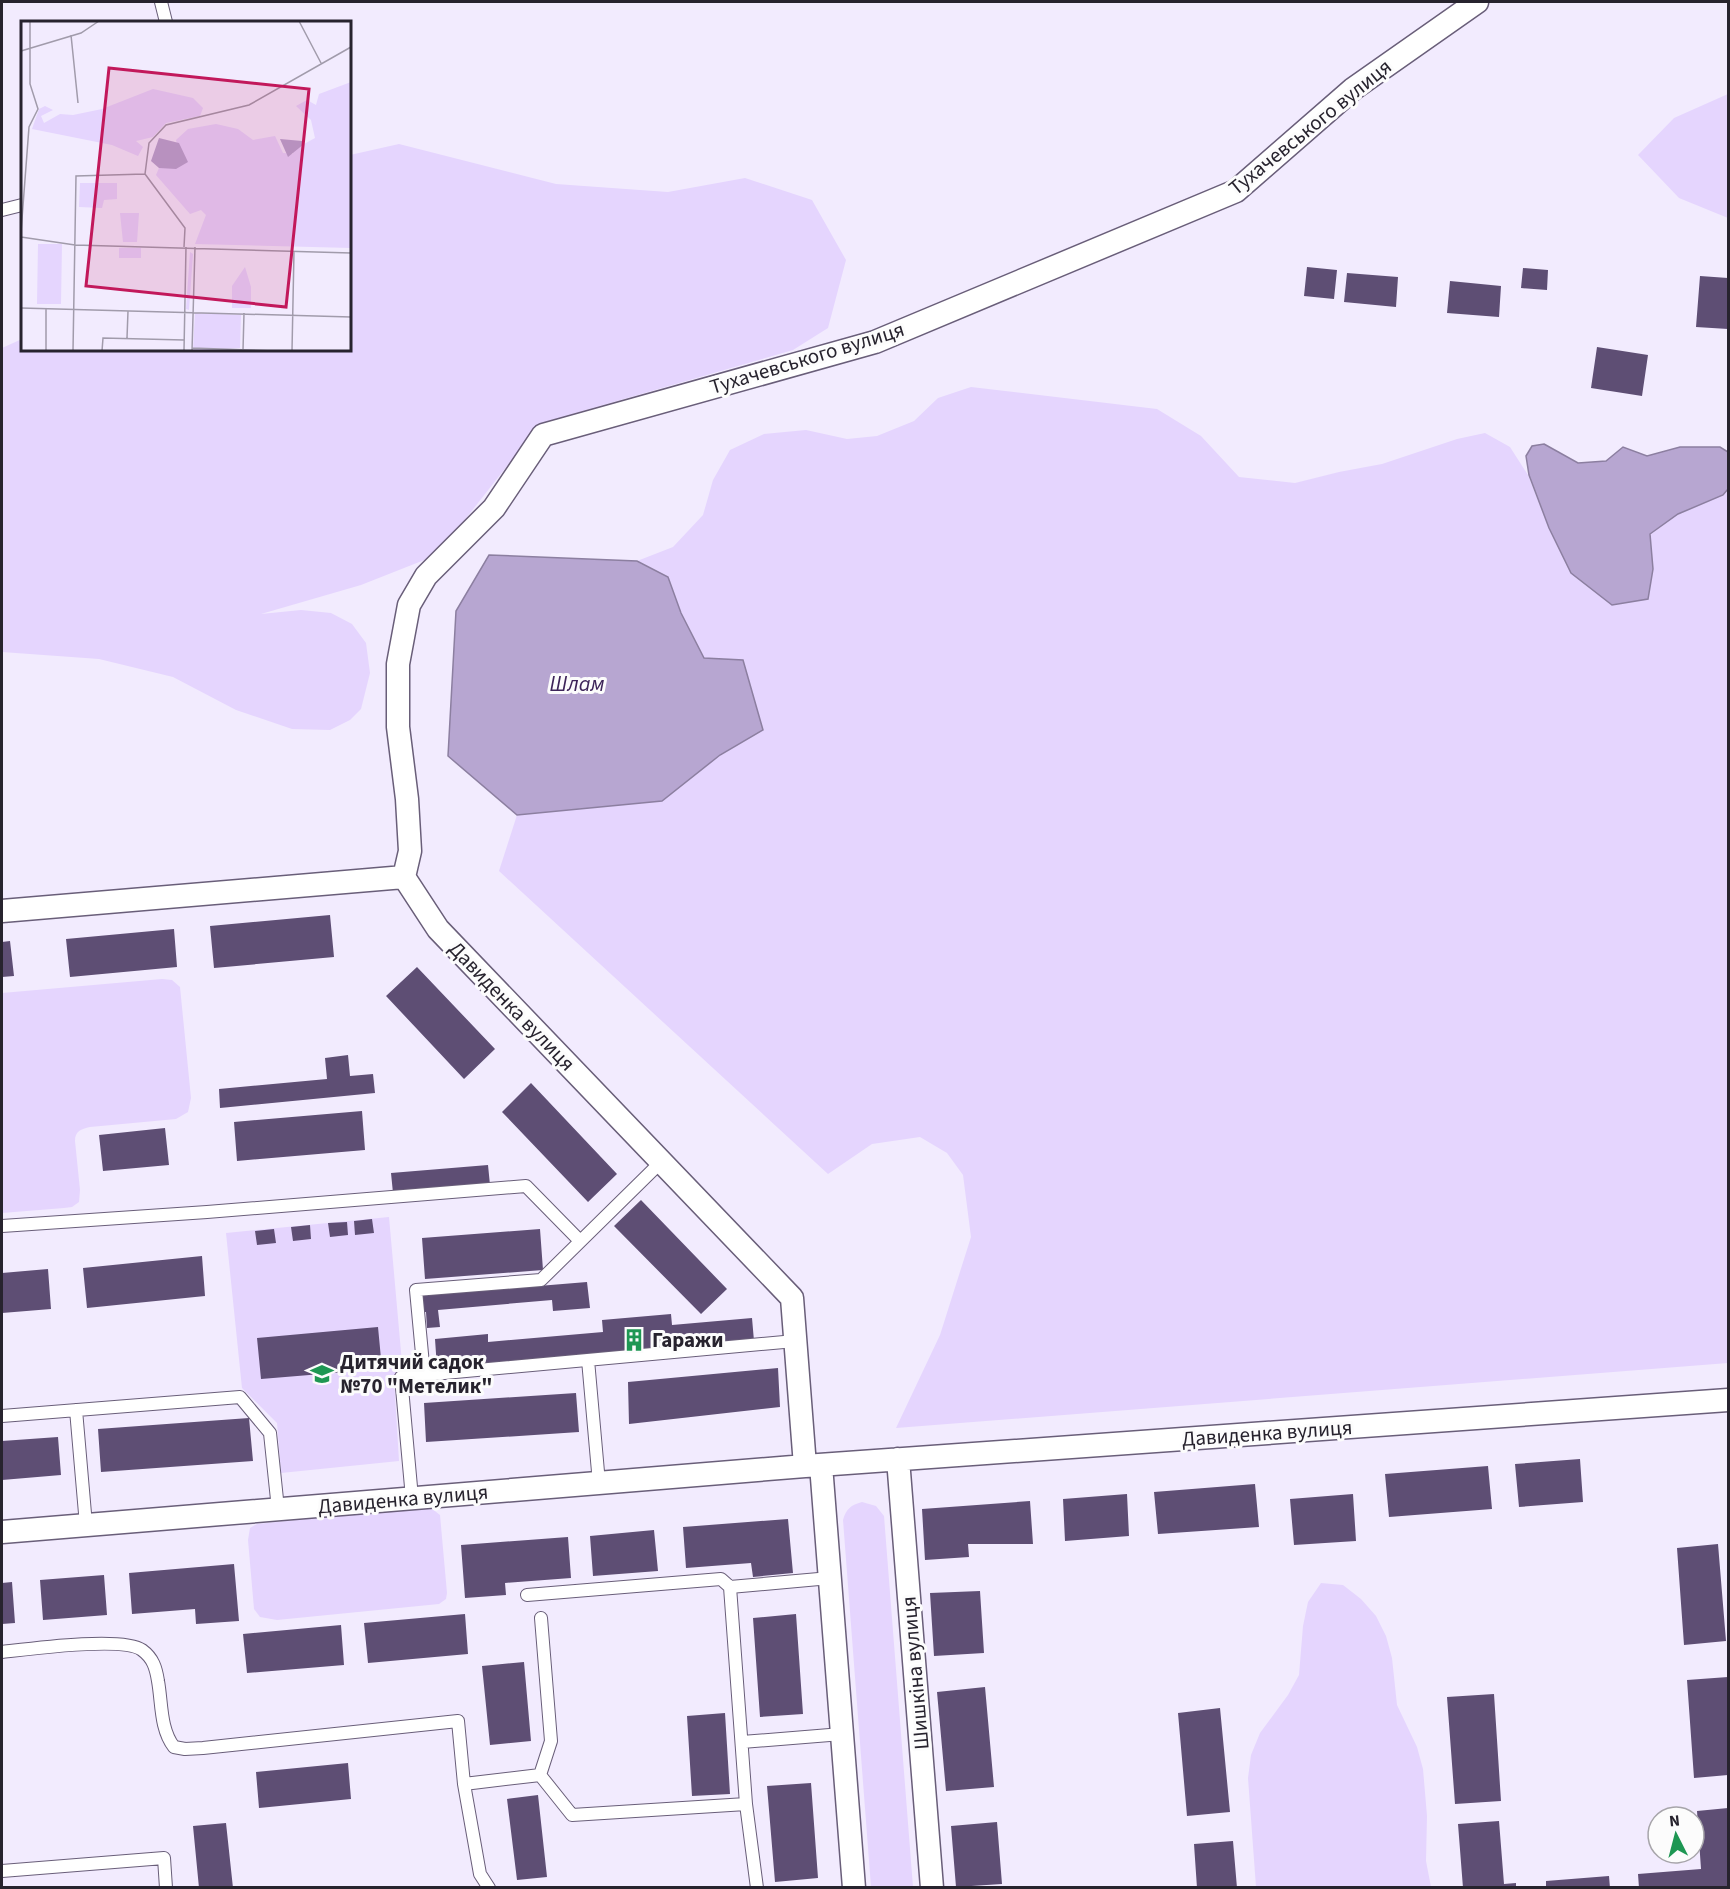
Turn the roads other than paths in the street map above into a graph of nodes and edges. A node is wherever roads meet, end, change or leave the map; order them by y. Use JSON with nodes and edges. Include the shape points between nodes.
{"nodes":[{"id":1,"x":161,"y":2,"type":"edge"},
{"id":2,"x":1477,"y":2,"type":"edge"},
{"id":3,"x":166,"y":21,"type":"edge"},
{"id":4,"x":21,"y":205,"type":"edge"},
{"id":5,"x":2,"y":210,"type":"edge"},
{"id":6,"x":404,"y":876,"type":"junction"},
{"id":7,"x":2,"y":911,"type":"edge"},
{"id":8,"x":661,"y":1161,"type":"junction"},
{"id":9,"x":2,"y":1226,"type":"edge"},
{"id":10,"x":580,"y":1241,"type":"junction"},
{"id":11,"x":795,"y":1341,"type":"junction"},
{"id":12,"x":588,"y":1360,"type":"junction"},
{"id":13,"x":424,"y":1375,"type":"junction"},
{"id":14,"x":1728,"y":1400,"type":"edge"},
{"id":15,"x":76,"y":1410,"type":"junction"},
{"id":16,"x":2,"y":1416,"type":"edge"},
{"id":17,"x":898,"y":1459,"type":"junction"},
{"id":18,"x":813,"y":1466,"type":"junction"},
{"id":19,"x":599,"y":1483,"type":"junction"},
{"id":20,"x":412,"y":1498,"type":"junction"},
{"id":21,"x":278,"y":1509,"type":"junction"},
{"id":22,"x":86,"y":1525,"type":"junction"},
{"id":23,"x":2,"y":1532,"type":"edge"},
{"id":24,"x":830,"y":1578,"type":"junction"},
{"id":25,"x":730,"y":1587,"type":"junction"},
{"id":26,"x":527,"y":1595,"type":"dead end"},
{"id":27,"x":541,"y":1618,"type":"dead end"},
{"id":28,"x":2,"y":1652,"type":"edge"},
{"id":29,"x":842,"y":1734,"type":"junction"},
{"id":30,"x":742,"y":1742,"type":"junction"},
{"id":31,"x":540,"y":1775,"type":"junction"},
{"id":32,"x":464,"y":1784,"type":"junction"},
{"id":33,"x":746,"y":1804,"type":"junction"},
{"id":34,"x":2,"y":1871,"type":"edge"},
{"id":35,"x":166,"y":1887,"type":"edge"},
{"id":36,"x":489,"y":1887,"type":"edge"},
{"id":37,"x":757,"y":1887,"type":"edge"},
{"id":38,"x":854,"y":1887,"type":"edge"},
{"id":39,"x":932,"y":1887,"type":"edge"}],
"edges":[{"from":1,"to":3,"type":"lane"},
{"from":2,"to":6,"type":"street","name":"Тухачевського вулиця","via":[[1353,89],[1236,191],[875,342],[543,435],[494,508],[426,576],[409,605],[398,664],[398,727],[410,851]]},
{"from":4,"to":5,"type":"lane"},
{"from":6,"to":7,"type":"street"},
{"from":6,"to":8,"type":"street","name":"Давиденка вулиця","via":[[438,929]]},
{"from":8,"to":10,"type":"lane"},
{"from":8,"to":11,"type":"street","name":"Давиденка вулиця","via":[[792,1298]]},
{"from":9,"to":10,"type":"lane","via":[[526,1186]]},
{"from":10,"to":13,"type":"lane","via":[[541,1280],[416,1290]]},
{"from":11,"to":12,"type":"lane"},
{"from":11,"to":18,"type":"street","name":"Давиденка вулиця"},
{"from":12,"to":13,"type":"lane"},
{"from":12,"to":19,"type":"lane"},
{"from":13,"to":20,"type":"lane","via":[[401,1377]]},
{"from":14,"to":17,"type":"street","name":"Давиденка вулиця"},
{"from":15,"to":16,"type":"lane"},
{"from":15,"to":21,"type":"lane","via":[[240,1397],[270,1433]]},
{"from":15,"to":22,"type":"lane"},
{"from":17,"to":18,"type":"street","name":"Давиденка вулиця"},
{"from":17,"to":39,"type":"street","name":"Шишкiна вулиця"},
{"from":18,"to":19,"type":"street","name":"Давиденка вулиця"},
{"from":18,"to":24,"type":"street"},
{"from":19,"to":20,"type":"street","name":"Давиденка вулиця"},
{"from":20,"to":21,"type":"street","name":"Давиденка вулиця"},
{"from":21,"to":22,"type":"street","name":"Давиденка вулиця"},
{"from":22,"to":23,"type":"street","name":"Давиденка вулиця"},
{"from":24,"to":25,"type":"lane"},
{"from":24,"to":29,"type":"street"},
{"from":25,"to":26,"type":"lane","via":[[721,1579]]},
{"from":25,"to":30,"type":"lane"},
{"from":27,"to":31,"type":"lane","via":[[551,1741]]},
{"from":28,"to":32,"type":"lane","via":[[94,1644],[140,1648],[152,1659],[158,1678],[168,1739],[174,1747],[185,1749],[458,1721]]},
{"from":29,"to":30,"type":"lane"},
{"from":29,"to":38,"type":"street"},
{"from":30,"to":33,"type":"lane"},
{"from":31,"to":32,"type":"lane"},
{"from":31,"to":33,"type":"lane","via":[[572,1815]]},
{"from":32,"to":36,"type":"lane","via":[[480,1874]]},
{"from":33,"to":37,"type":"lane"},
{"from":34,"to":35,"type":"lane","via":[[164,1858]]}]}
